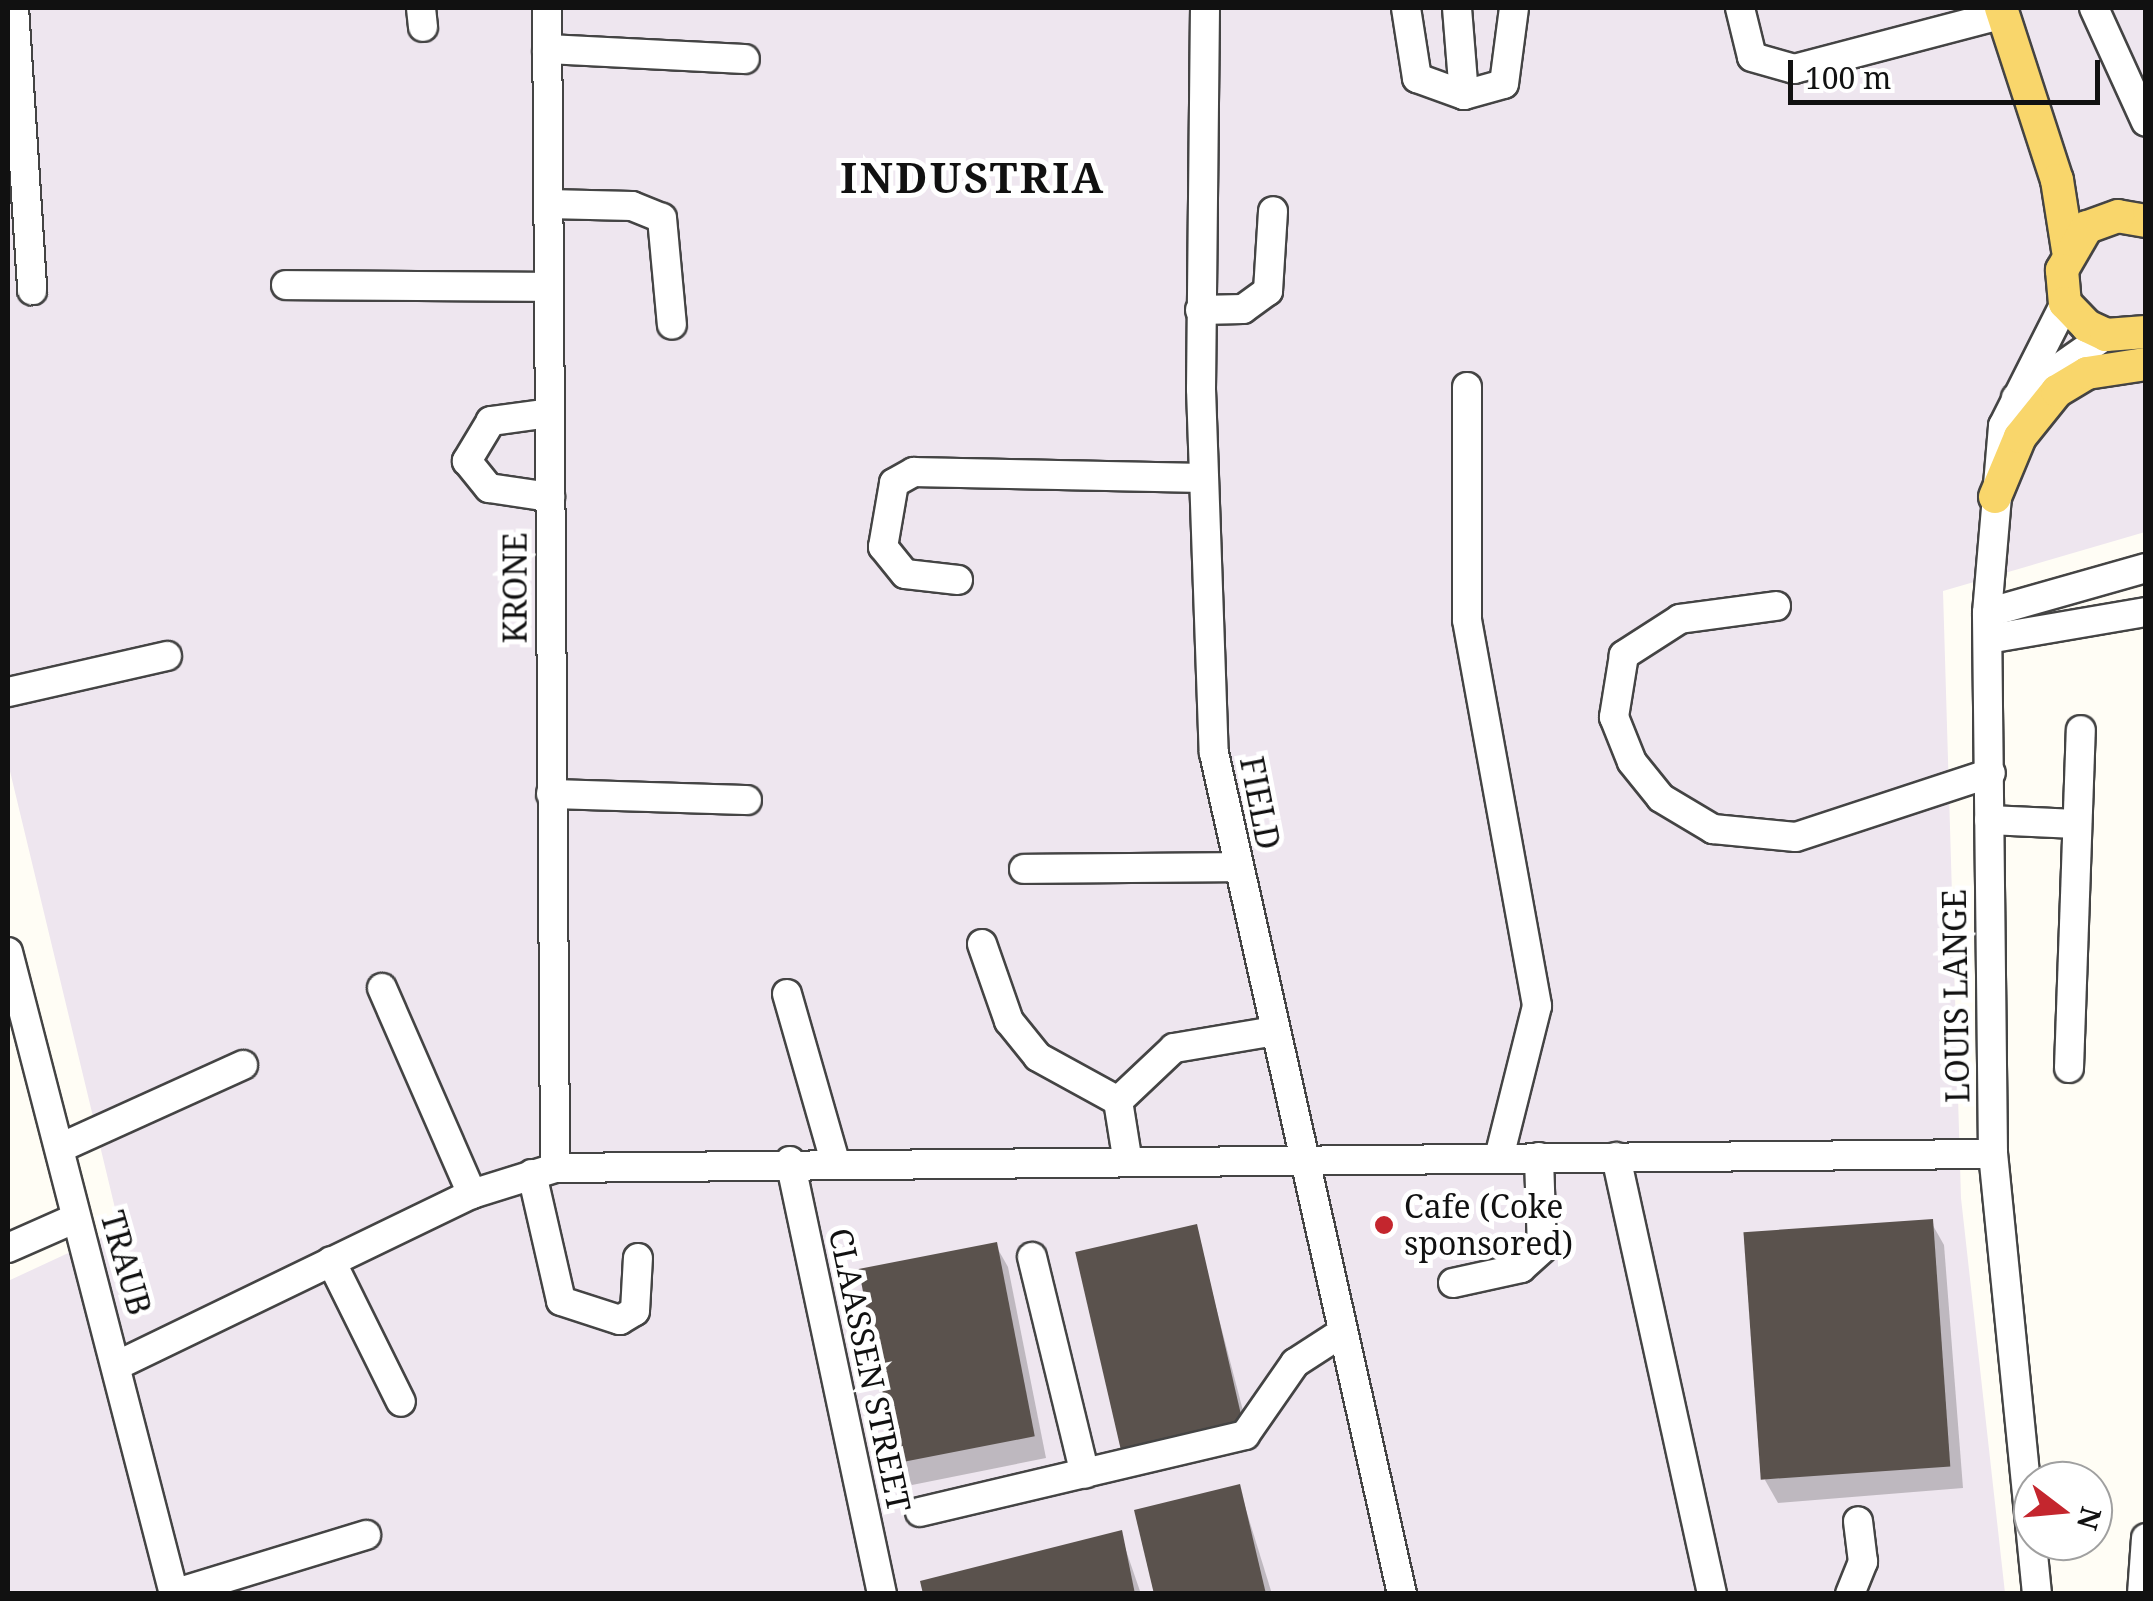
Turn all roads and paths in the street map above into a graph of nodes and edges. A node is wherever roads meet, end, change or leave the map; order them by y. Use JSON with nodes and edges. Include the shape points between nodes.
{"nodes":[{"id":1,"x":14,"y":8,"type":"edge"},
{"id":2,"x":547,"y":8,"type":"edge"},
{"id":3,"x":1205,"y":8,"type":"edge"},
{"id":4,"x":1406,"y":8,"type":"edge"},
{"id":5,"x":1457,"y":8,"type":"edge"},
{"id":6,"x":1514,"y":8,"type":"edge"},
{"id":7,"x":1740,"y":8,"type":"edge"},
{"id":8,"x":2094,"y":8,"type":"edge"},
{"id":9,"x":2002,"y":11,"type":"edge"},
{"id":10,"x":547,"y":49,"type":"junction"},
{"id":11,"x":744,"y":59,"type":"dead end"},
{"id":12,"x":1464,"y":96,"type":"junction"},
{"id":13,"x":2146,"y":122,"type":"edge"},
{"id":14,"x":2056,"y":180,"type":"junction"},
{"id":15,"x":548,"y":204,"type":"junction"},
{"id":16,"x":1273,"y":211,"type":"dead end"},
{"id":17,"x":2108,"y":218,"type":"junction"},
{"id":18,"x":2146,"y":221,"type":"edge"},
{"id":19,"x":2068,"y":250,"type":"junction"},
{"id":20,"x":286,"y":285,"type":"dead end"},
{"id":21,"x":548,"y":287,"type":"junction"},
{"id":22,"x":32,"y":290,"type":"dead end"},
{"id":23,"x":2065,"y":303,"type":"junction"},
{"id":24,"x":1200,"y":310,"type":"junction"},
{"id":25,"x":672,"y":325,"type":"dead end"},
{"id":26,"x":2146,"y":332,"type":"edge"},
{"id":27,"x":2106,"y":335,"type":"junction"},
{"id":28,"x":2146,"y":364,"type":"edge"},
{"id":29,"x":1467,"y":387,"type":"dead end"},
{"id":30,"x":2014,"y":399,"type":"junction"},
{"id":31,"x":550,"y":413,"type":"junction"},
{"id":32,"x":1202,"y":478,"type":"junction"},
{"id":33,"x":550,"y":497,"type":"junction"},
{"id":34,"x":1995,"y":497,"type":"junction"},
{"id":35,"x":2146,"y":568,"type":"edge"},
{"id":36,"x":958,"y":580,"type":"dead end"},
{"id":37,"x":1776,"y":606,"type":"dead end"},
{"id":38,"x":2146,"y":612,"type":"edge"},
{"id":39,"x":1987,"y":626,"type":"junction"},
{"id":40,"x":166,"y":656,"type":"dead end"},
{"id":41,"x":8,"y":692,"type":"edge"},
{"id":42,"x":2081,"y":730,"type":"dead end"},
{"id":43,"x":1991,"y":773,"type":"junction"},
{"id":44,"x":551,"y":794,"type":"junction"},
{"id":45,"x":747,"y":800,"type":"dead end"},
{"id":46,"x":1989,"y":820,"type":"junction"},
{"id":47,"x":2076,"y":824,"type":"junction"},
{"id":48,"x":1236,"y":867,"type":"junction"},
{"id":49,"x":1024,"y":869,"type":"dead end"},
{"id":50,"x":982,"y":944,"type":"dead end"},
{"id":51,"x":8,"y":952,"type":"edge"},
{"id":52,"x":382,"y":988,"type":"dead end"},
{"id":53,"x":787,"y":994,"type":"dead end"},
{"id":54,"x":1274,"y":1031,"type":"junction"},
{"id":55,"x":243,"y":1065,"type":"dead end"},
{"id":56,"x":2070,"y":1068,"type":"dead end"},
{"id":57,"x":1118,"y":1101,"type":"junction"},
{"id":58,"x":60,"y":1148,"type":"junction"},
{"id":59,"x":1993,"y":1154,"type":"junction"},
{"id":60,"x":1127,"y":1157,"type":"junction"},
{"id":61,"x":1616,"y":1157,"type":"junction"},
{"id":62,"x":1304,"y":1158,"type":"junction"},
{"id":63,"x":1498,"y":1158,"type":"junction"},
{"id":64,"x":1539,"y":1158,"type":"junction"},
{"id":65,"x":835,"y":1161,"type":"junction"},
{"id":66,"x":790,"y":1162,"type":"junction"},
{"id":67,"x":543,"y":1171,"type":"junction"},
{"id":68,"x":472,"y":1194,"type":"junction"},
{"id":69,"x":76,"y":1218,"type":"junction"},
{"id":70,"x":8,"y":1248,"type":"edge"},
{"id":71,"x":1032,"y":1257,"type":"dead end"},
{"id":72,"x":638,"y":1258,"type":"dead end"},
{"id":73,"x":332,"y":1261,"type":"junction"},
{"id":74,"x":1453,"y":1283,"type":"dead end"},
{"id":75,"x":1343,"y":1332,"type":"junction"},
{"id":76,"x":118,"y":1365,"type":"junction"},
{"id":77,"x":401,"y":1402,"type":"dead end"},
{"id":78,"x":1085,"y":1474,"type":"junction"},
{"id":79,"x":920,"y":1512,"type":"dead end"},
{"id":80,"x":1858,"y":1521,"type":"dead end"},
{"id":81,"x":366,"y":1535,"type":"dead end"},
{"id":82,"x":2146,"y":1538,"type":"edge"},
{"id":83,"x":174,"y":1593,"type":"edge"},
{"id":84,"x":882,"y":1594,"type":"edge"},
{"id":85,"x":1402,"y":1594,"type":"edge"},
{"id":86,"x":1712,"y":1594,"type":"edge"},
{"id":87,"x":1850,"y":1594,"type":"edge"},
{"id":88,"x":2038,"y":1594,"type":"edge"},
{"id":89,"x":2142,"y":1594,"type":"edge"}],
"edges":[{"from":1,"to":22,"type":"street"},
{"from":2,"to":10,"type":"street","name":"KRONE"},
{"from":3,"to":24,"type":"street","name":"FIELD"},
{"from":4,"to":12,"type":"street","via":[[1416,78]]},
{"from":5,"to":12,"type":"street"},
{"from":6,"to":12,"type":"street","via":[[1504,84]]},
{"from":7,"to":9,"type":"street","via":[[1752,57],[1794,69]]},
{"from":8,"to":13,"type":"street"},
{"from":9,"to":14,"type":"main road"},
{"from":10,"to":11,"type":"street"},
{"from":10,"to":15,"type":"street","name":"KRONE"},
{"from":14,"to":17,"type":"main road"},
{"from":14,"to":19,"type":"main road"},
{"from":15,"to":21,"type":"street","name":"KRONE"},
{"from":15,"to":25,"type":"street","via":[[632,206],[662,218]]},
{"from":16,"to":24,"type":"street","via":[[1268,291],[1243,310]]},
{"from":17,"to":18,"type":"main road"},
{"from":17,"to":19,"type":"main road"},
{"from":19,"to":23,"type":"main road"},
{"from":20,"to":21,"type":"street"},
{"from":21,"to":31,"type":"street","name":"KRONE"},
{"from":23,"to":27,"type":"main road"},
{"from":23,"to":30,"type":"street","name":"LOUIS LANGE"},
{"from":24,"to":32,"type":"street","name":"FIELD"},
{"from":26,"to":27,"type":"main road"},
{"from":27,"to":30,"type":"street"},
{"from":28,"to":34,"type":"main road","via":[[2087,374],[2057,390],[2020,437]]},
{"from":29,"to":63,"type":"street","via":[[1467,620],[1537,1006]]},
{"from":30,"to":34,"type":"street","name":"LOUIS LANGE"},
{"from":31,"to":33,"type":"street","name":"KRONE"},
{"from":31,"to":33,"type":"street","via":[[491,421],[467,461],[489,488]]},
{"from":32,"to":36,"type":"street","via":[[914,472],[894,483],[883,546],[905,574]]},
{"from":32,"to":48,"type":"street","name":"FIELD","via":[[1214,753]]},
{"from":33,"to":44,"type":"street","name":"KRONE"},
{"from":34,"to":39,"type":"street","name":"LOUIS LANGE"},
{"from":35,"to":39,"type":"street"},
{"from":37,"to":43,"type":"street","via":[[1680,619],[1624,656],[1614,717],[1632,762],[1662,798],[1713,829],[1796,837]]},
{"from":38,"to":39,"type":"street"},
{"from":39,"to":43,"type":"street","name":"LOUIS LANGE"},
{"from":40,"to":41,"type":"street"},
{"from":42,"to":47,"type":"street"},
{"from":43,"to":46,"type":"street","name":"LOUIS LANGE"},
{"from":44,"to":45,"type":"street"},
{"from":44,"to":67,"type":"street","name":"KRONE"},
{"from":46,"to":47,"type":"street"},
{"from":46,"to":59,"type":"street","name":"LOUIS LANGE"},
{"from":47,"to":56,"type":"street"},
{"from":48,"to":49,"type":"street"},
{"from":48,"to":54,"type":"street","name":"FIELD"},
{"from":50,"to":57,"type":"street","via":[[1009,1021],[1038,1057]]},
{"from":51,"to":58,"type":"street","name":"TRAUB"},
{"from":52,"to":68,"type":"street"},
{"from":53,"to":65,"type":"street"},
{"from":54,"to":57,"type":"street","via":[[1174,1048]]},
{"from":54,"to":62,"type":"street","name":"FIELD"},
{"from":55,"to":58,"type":"street"},
{"from":57,"to":60,"type":"street"},
{"from":58,"to":69,"type":"street","name":"TRAUB"},
{"from":59,"to":61,"type":"street"},
{"from":59,"to":88,"type":"street","name":"LOUIS LANGE"},
{"from":60,"to":62,"type":"street"},
{"from":60,"to":65,"type":"street"},
{"from":61,"to":64,"type":"street"},
{"from":61,"to":86,"type":"street"},
{"from":62,"to":63,"type":"street"},
{"from":62,"to":75,"type":"street","name":"FIELD"},
{"from":63,"to":64,"type":"street"},
{"from":64,"to":74,"type":"street","via":[[1542,1249],[1521,1268]]},
{"from":65,"to":66,"type":"street"},
{"from":66,"to":67,"type":"street"},
{"from":66,"to":84,"type":"street","name":"CLAASSEN STREET"},
{"from":67,"to":68,"type":"street"},
{"from":67,"to":72,"type":"street","name":"KRONE","via":[[561,1301],[620,1320],[635,1311]]},
{"from":68,"to":73,"type":"street"},
{"from":69,"to":70,"type":"street"},
{"from":69,"to":76,"type":"street","name":"TRAUB"},
{"from":71,"to":78,"type":"street"},
{"from":73,"to":76,"type":"street"},
{"from":73,"to":77,"type":"street"},
{"from":75,"to":78,"type":"street","via":[[1295,1363],[1246,1435]]},
{"from":75,"to":85,"type":"street","name":"FIELD"},
{"from":76,"to":83,"type":"street","name":"TRAUB"},
{"from":78,"to":79,"type":"street"},
{"from":80,"to":87,"type":"street","via":[[1863,1562]]},
{"from":81,"to":83,"type":"street"},
{"from":82,"to":89,"type":"street"}]}
